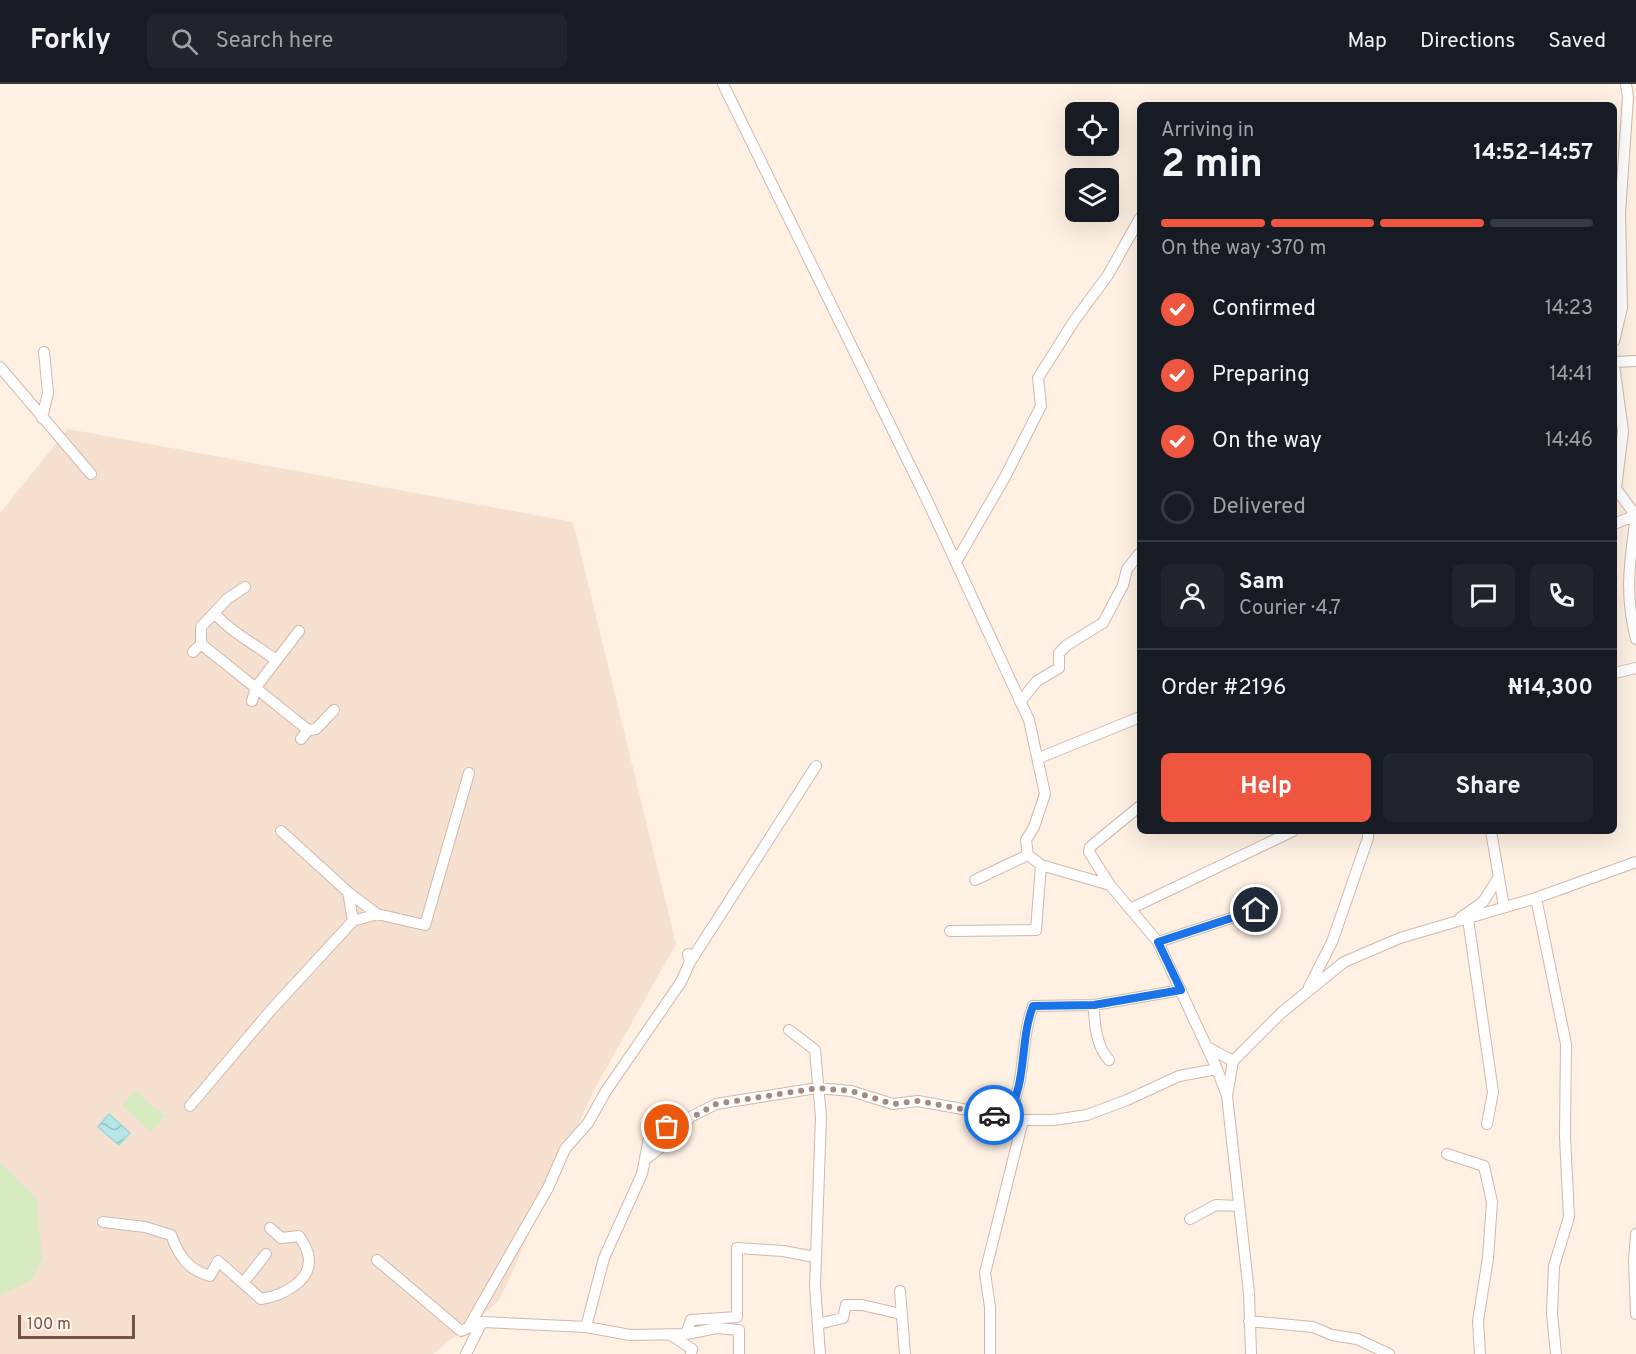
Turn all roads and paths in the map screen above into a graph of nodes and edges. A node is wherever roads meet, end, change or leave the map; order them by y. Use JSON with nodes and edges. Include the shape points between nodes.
{"nodes":[{"id":1,"x":723,"y":84,"type":"edge"},
{"id":2,"x":1626,"y":84,"type":"edge"},
{"id":3,"x":1137,"y":223,"type":"edge"},
{"id":4,"x":1617,"y":328,"type":"edge"},
{"id":5,"x":44,"y":352,"type":"dead end"},
{"id":6,"x":1636,"y":361,"type":"edge"},
{"id":7,"x":1617,"y":363,"type":"edge"},
{"id":8,"x":0,"y":367,"type":"edge"},
{"id":9,"x":1617,"y":386,"type":"edge"},
{"id":10,"x":42,"y":418,"type":"junction"},
{"id":11,"x":1617,"y":473,"type":"edge"},
{"id":12,"x":91,"y":474,"type":"dead end"},
{"id":13,"x":1617,"y":490,"type":"edge"},
{"id":14,"x":1636,"y":515,"type":"edge"},
{"id":15,"x":1617,"y":523,"type":"edge"},
{"id":16,"x":1137,"y":557,"type":"edge"},
{"id":17,"x":956,"y":562,"type":"junction"},
{"id":18,"x":245,"y":587,"type":"dead end"},
{"id":19,"x":214,"y":613,"type":"junction"},
{"id":20,"x":299,"y":631,"type":"dead end"},
{"id":21,"x":1636,"y":639,"type":"edge"},
{"id":22,"x":276,"y":660,"type":"junction"},
{"id":23,"x":1636,"y":668,"type":"edge"},
{"id":24,"x":1617,"y":672,"type":"edge"},
{"id":25,"x":256,"y":687,"type":"junction"},
{"id":26,"x":252,"y":701,"type":"dead end"},
{"id":27,"x":1020,"y":702,"type":"junction"},
{"id":28,"x":334,"y":710,"type":"dead end"},
{"id":29,"x":1137,"y":718,"type":"edge"},
{"id":30,"x":308,"y":730,"type":"junction"},
{"id":31,"x":301,"y":739,"type":"dead end"},
{"id":32,"x":1039,"y":758,"type":"junction"},
{"id":33,"x":816,"y":766,"type":"dead end"},
{"id":34,"x":468,"y":773,"type":"dead end"},
{"id":35,"x":1137,"y":808,"type":"edge"},
{"id":36,"x":281,"y":831,"type":"dead end"},
{"id":37,"x":1287,"y":834,"type":"edge"},
{"id":38,"x":1368,"y":834,"type":"edge"},
{"id":39,"x":1492,"y":834,"type":"edge"},
{"id":40,"x":1028,"y":855,"type":"junction"},
{"id":41,"x":1636,"y":862,"type":"edge"},
{"id":42,"x":1041,"y":865,"type":"junction"},
{"id":43,"x":1499,"y":877,"type":"junction"},
{"id":44,"x":975,"y":880,"type":"dead end"},
{"id":45,"x":1110,"y":885,"type":"junction"},
{"id":46,"x":348,"y":892,"type":"junction"},
{"id":47,"x":1536,"y":898,"type":"junction"},
{"id":48,"x":1504,"y":907,"type":"junction"},
{"id":49,"x":1130,"y":909,"type":"junction"},
{"id":50,"x":1256,"y":910,"type":"dead end"},
{"id":51,"x":377,"y":914,"type":"junction"},
{"id":52,"x":1468,"y":919,"type":"junction"},
{"id":53,"x":352,"y":921,"type":"junction"},
{"id":54,"x":1452,"y":923,"type":"junction"},
{"id":55,"x":950,"y":931,"type":"dead end"},
{"id":56,"x":1158,"y":942,"type":"junction"},
{"id":57,"x":1181,"y":990,"type":"junction"},
{"id":58,"x":1308,"y":990,"type":"junction"},
{"id":59,"x":1094,"y":1005,"type":"junction"},
{"id":60,"x":789,"y":1030,"type":"dead end"},
{"id":61,"x":1207,"y":1047,"type":"junction"},
{"id":62,"x":1109,"y":1060,"type":"dead end"},
{"id":63,"x":1233,"y":1061,"type":"junction"},
{"id":64,"x":1217,"y":1069,"type":"junction"},
{"id":65,"x":818,"y":1088,"type":"junction"},
{"id":66,"x":1227,"y":1096,"type":"junction"},
{"id":67,"x":190,"y":1106,"type":"dead end"},
{"id":68,"x":1006,"y":1117,"type":"junction"},
{"id":69,"x":1023,"y":1120,"type":"junction"},
{"id":70,"x":1487,"y":1124,"type":"dead end"},
{"id":71,"x":1447,"y":1154,"type":"dead end"},
{"id":72,"x":1239,"y":1206,"type":"junction"},
{"id":73,"x":1190,"y":1219,"type":"dead end"},
{"id":74,"x":103,"y":1222,"type":"dead end"},
{"id":75,"x":270,"y":1228,"type":"dead end"},
{"id":76,"x":1636,"y":1234,"type":"edge"},
{"id":77,"x":266,"y":1254,"type":"dead end"},
{"id":78,"x":815,"y":1257,"type":"junction"},
{"id":79,"x":377,"y":1260,"type":"dead end"},
{"id":80,"x":243,"y":1283,"type":"junction"},
{"id":81,"x":900,"y":1291,"type":"dead end"},
{"id":82,"x":902,"y":1314,"type":"junction"},
{"id":83,"x":1636,"y":1314,"type":"edge"},
{"id":84,"x":1249,"y":1322,"type":"junction"},
{"id":85,"x":818,"y":1324,"type":"junction"},
{"id":86,"x":586,"y":1327,"type":"junction"},
{"id":87,"x":686,"y":1334,"type":"junction"},
{"id":88,"x":671,"y":1335,"type":"junction"},
{"id":89,"x":466,"y":1354,"type":"edge"},
{"id":90,"x":692,"y":1354,"type":"edge"},
{"id":91,"x":739,"y":1354,"type":"edge"},
{"id":92,"x":820,"y":1354,"type":"edge"},
{"id":93,"x":905,"y":1354,"type":"edge"},
{"id":94,"x":990,"y":1354,"type":"edge"},
{"id":95,"x":1251,"y":1354,"type":"edge"},
{"id":96,"x":1389,"y":1354,"type":"edge"},
{"id":97,"x":1480,"y":1354,"type":"edge"},
{"id":98,"x":1556,"y":1354,"type":"edge"}],
"edges":[{"from":1,"to":17,"type":"street"},
{"from":2,"to":4,"type":"street","via":[[1620,213],[1622,308]]},
{"from":3,"to":17,"type":"street","via":[[1108,275],[1038,378],[1041,406]]},
{"from":5,"to":10,"type":"street","via":[[48,393]]},
{"from":6,"to":7,"type":"street"},
{"from":8,"to":10,"type":"street"},
{"from":9,"to":11,"type":"street","via":[[1623,431]]},
{"from":10,"to":12,"type":"street"},
{"from":13,"to":14,"type":"street"},
{"from":14,"to":15,"type":"street"},
{"from":14,"to":21,"type":"street","via":[[1628,607]]},
{"from":16,"to":27,"type":"street","via":[[1127,569],[1103,623],[1067,645],[1059,653],[1059,668],[1038,681]]},
{"from":17,"to":27,"type":"street"},
{"from":18,"to":19,"type":"street"},
{"from":19,"to":22,"type":"street","via":[[228,629]]},
{"from":19,"to":25,"type":"street","via":[[201,627],[197,648]]},
{"from":20,"to":22,"type":"street"},
{"from":22,"to":25,"type":"street"},
{"from":23,"to":24,"type":"street"},
{"from":25,"to":26,"type":"street"},
{"from":25,"to":30,"type":"street"},
{"from":27,"to":32,"type":"street"},
{"from":28,"to":30,"type":"street","via":[[316,729]]},
{"from":29,"to":32,"type":"street"},
{"from":30,"to":31,"type":"street"},
{"from":32,"to":40,"type":"street","via":[[1045,794],[1026,840]]},
{"from":33,"to":79,"type":"street","via":[[689,958],[681,982],[588,1123],[565,1149],[548,1188],[468,1328],[461,1331]]},
{"from":34,"to":51,"type":"street","via":[[424,925]]},
{"from":35,"to":45,"type":"street","via":[[1090,847],[1089,852]]},
{"from":36,"to":46,"type":"street"},
{"from":37,"to":49,"type":"street"},
{"from":38,"to":58,"type":"street","via":[[1332,942]]},
{"from":39,"to":43,"type":"street"},
{"from":40,"to":42,"type":"street"},
{"from":40,"to":44,"type":"street"},
{"from":41,"to":47,"type":"street"},
{"from":42,"to":45,"type":"street"},
{"from":42,"to":55,"type":"street","via":[[1036,930]]},
{"from":43,"to":48,"type":"street"},
{"from":43,"to":54,"type":"street","via":[[1483,902]]},
{"from":45,"to":49,"type":"street"},
{"from":46,"to":51,"type":"street"},
{"from":46,"to":53,"type":"street"},
{"from":47,"to":48,"type":"street"},
{"from":47,"to":98,"type":"street","via":[[1566,1044],[1569,1217],[1554,1266],[1552,1313]]},
{"from":48,"to":52,"type":"street"},
{"from":49,"to":56,"type":"street"},
{"from":50,"to":56,"type":"street"},
{"from":51,"to":53,"type":"street"},
{"from":52,"to":54,"type":"street"},
{"from":52,"to":70,"type":"street","via":[[1493,1092]]},
{"from":53,"to":67,"type":"street"},
{"from":54,"to":58,"type":"street","via":[[1400,938],[1344,962]]},
{"from":56,"to":57,"type":"street"},
{"from":57,"to":59,"type":"street"},
{"from":57,"to":61,"type":"street"},
{"from":58,"to":63,"type":"street"},
{"from":59,"to":62,"type":"street","via":[[1094,1024],[1103,1054]]},
{"from":59,"to":68,"type":"street","via":[[1033,1006],[1025,1026],[1021,1079],[1014,1105]]},
{"from":60,"to":65,"type":"street","via":[[816,1050]]},
{"from":61,"to":63,"type":"street"},
{"from":61,"to":64,"type":"street"},
{"from":63,"to":66,"type":"street"},
{"from":64,"to":66,"type":"street"},
{"from":64,"to":69,"type":"street","via":[[1179,1076],[1087,1115]]},
{"from":65,"to":68,"type":"street","via":[[851,1091],[893,1104],[918,1101]]},
{"from":65,"to":78,"type":"street"},
{"from":65,"to":86,"type":"street","via":[[716,1104],[649,1138],[642,1174],[604,1258]]},
{"from":66,"to":72,"type":"street"},
{"from":68,"to":69,"type":"street"},
{"from":69,"to":94,"type":"street","via":[[985,1273]]},
{"from":71,"to":97,"type":"street","via":[[1484,1166],[1491,1202],[1488,1258],[1478,1321]]},
{"from":72,"to":73,"type":"street","via":[[1216,1205]]},
{"from":72,"to":84,"type":"street"},
{"from":74,"to":80,"type":"street","via":[[145,1227],[171,1236],[178,1253],[194,1271],[210,1276],[218,1262]]},
{"from":75,"to":80,"type":"street","via":[[281,1238],[300,1236],[309,1255],[304,1273],[285,1292],[261,1299]]},
{"from":76,"to":83,"type":"street"},
{"from":77,"to":80,"type":"street"},
{"from":78,"to":85,"type":"street"},
{"from":78,"to":87,"type":"street","via":[[737,1248],[737,1317],[691,1320]]},
{"from":81,"to":82,"type":"street"},
{"from":82,"to":85,"type":"street","via":[[846,1305],[843,1318]]},
{"from":82,"to":93,"type":"street"},
{"from":84,"to":95,"type":"street"},
{"from":84,"to":96,"type":"street","via":[[1313,1327],[1358,1339]]},
{"from":85,"to":92,"type":"street"},
{"from":86,"to":88,"type":"street","via":[[630,1335]]},
{"from":86,"to":89,"type":"street","via":[[482,1322]]},
{"from":87,"to":88,"type":"street"},
{"from":87,"to":91,"type":"street","via":[[717,1328],[739,1330]]},
{"from":88,"to":90,"type":"street","via":[[692,1349]]}]}
